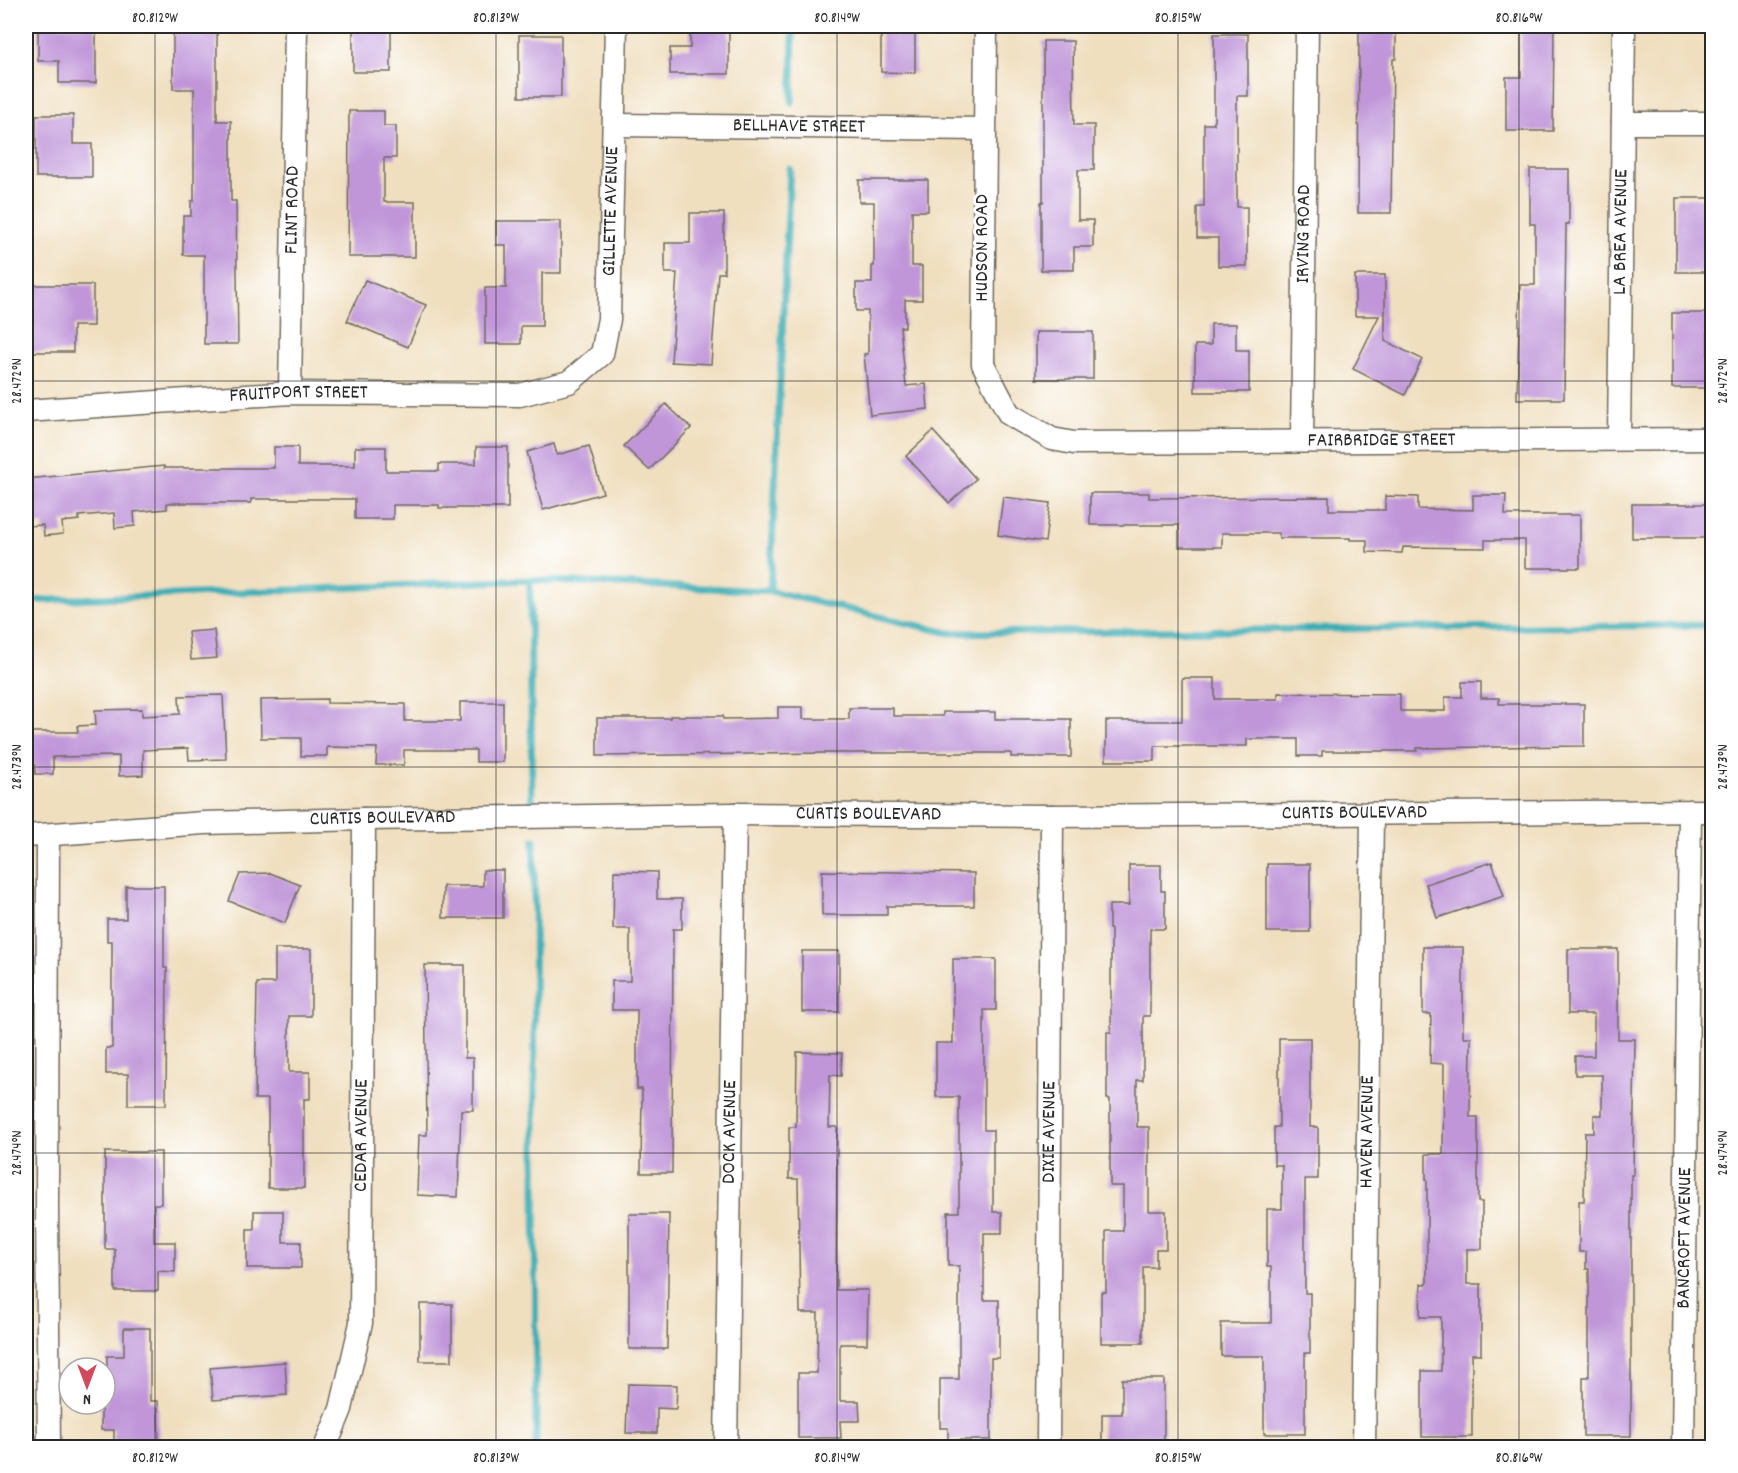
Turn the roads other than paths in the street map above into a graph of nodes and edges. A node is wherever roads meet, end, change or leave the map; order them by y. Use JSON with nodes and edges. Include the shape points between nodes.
{"nodes":[{"id":1,"x":296,"y":26,"type":"edge"},
{"id":2,"x":616,"y":26,"type":"edge"},
{"id":3,"x":986,"y":26,"type":"edge"},
{"id":4,"x":1306,"y":26,"type":"edge"},
{"id":5,"x":1624,"y":26,"type":"edge"},
{"id":6,"x":1623,"y":123,"type":"junction"},
{"id":7,"x":1713,"y":123,"type":"edge"},
{"id":8,"x":615,"y":125,"type":"junction"},
{"id":9,"x":983,"y":129,"type":"junction"},
{"id":10,"x":569,"y":382,"type":"joint"},
{"id":11,"x":291,"y":393,"type":"junction"},
{"id":12,"x":26,"y":411,"type":"edge"},
{"id":13,"x":1052,"y":439,"type":"joint"},
{"id":14,"x":1619,"y":439,"type":"junction"},
{"id":15,"x":1713,"y":439,"type":"edge"},
{"id":16,"x":1302,"y":441,"type":"junction"},
{"id":17,"x":1701,"y":811,"type":"edge"},
{"id":18,"x":735,"y":814,"type":"junction"},
{"id":19,"x":1372,"y":814,"type":"junction"},
{"id":20,"x":1052,"y":816,"type":"junction"},
{"id":21,"x":364,"y":819,"type":"junction"},
{"id":22,"x":48,"y":835,"type":"junction"},
{"id":23,"x":26,"y":836,"type":"edge"},
{"id":24,"x":36,"y":1208,"type":"edge"},
{"id":25,"x":50,"y":1448,"type":"edge"},
{"id":26,"x":325,"y":1448,"type":"edge"},
{"id":27,"x":726,"y":1448,"type":"edge"},
{"id":28,"x":1048,"y":1448,"type":"edge"},
{"id":29,"x":1364,"y":1448,"type":"edge"},
{"id":30,"x":1683,"y":1448,"type":"edge"}],
"edges":[{"from":1,"to":11,"type":"street","name":"FLINT ROAD"},
{"from":2,"to":8,"type":"street","name":"GILLETTE AVENUE"},
{"from":3,"to":9,"type":"street","name":"HUDSON ROAD"},
{"from":4,"to":16,"type":"street","name":"IRVING ROAD"},
{"from":5,"to":6,"type":"street","name":"LA BREA AVENUE"},
{"from":6,"to":7,"type":"street"},
{"from":6,"to":14,"type":"street","name":"LA BREA AVENUE"},
{"from":8,"to":9,"type":"street","name":"BELLHAVE STREET"},
{"from":8,"to":10,"type":"street","name":"GILLETTE AVENUE","via":[[609,319],[602,354]]},
{"from":9,"to":13,"type":"street","name":"HUDSON ROAD","via":[[983,364],[1009,414]]},
{"from":10,"to":11,"type":"street","name":"FRUITPORT STREET","via":[[520,395]]},
{"from":11,"to":12,"type":"street","name":"FRUITPORT STREET"},
{"from":13,"to":16,"type":"street","name":"FAIRBRIDGE STREET","via":[[1074,443]]},
{"from":14,"to":15,"type":"street","name":"FAIRBRIDGE STREET"},
{"from":14,"to":16,"type":"street","name":"FAIRBRIDGE STREET"},
{"from":17,"to":19,"type":"street","name":"CURTIS BOULEVARD"},
{"from":17,"to":30,"type":"street","name":"BANCROFT AVENUE"},
{"from":18,"to":20,"type":"street","name":"CURTIS BOULEVARD"},
{"from":18,"to":21,"type":"street","name":"CURTIS BOULEVARD"},
{"from":18,"to":27,"type":"street","name":"DOCK AVENUE"},
{"from":19,"to":20,"type":"street","name":"CURTIS BOULEVARD"},
{"from":19,"to":29,"type":"street","name":"HAVEN AVENUE"},
{"from":20,"to":28,"type":"street","name":"DIXIE AVENUE"},
{"from":21,"to":22,"type":"street","name":"CURTIS BOULEVARD","via":[[204,823]]},
{"from":21,"to":26,"type":"street","name":"CEDAR AVENUE","via":[[361,1323],[341,1409]]},
{"from":22,"to":23,"type":"street","name":"CURTIS BOULEVARD"},
{"from":22,"to":24,"type":"street"},
{"from":24,"to":25,"type":"street"}]}
